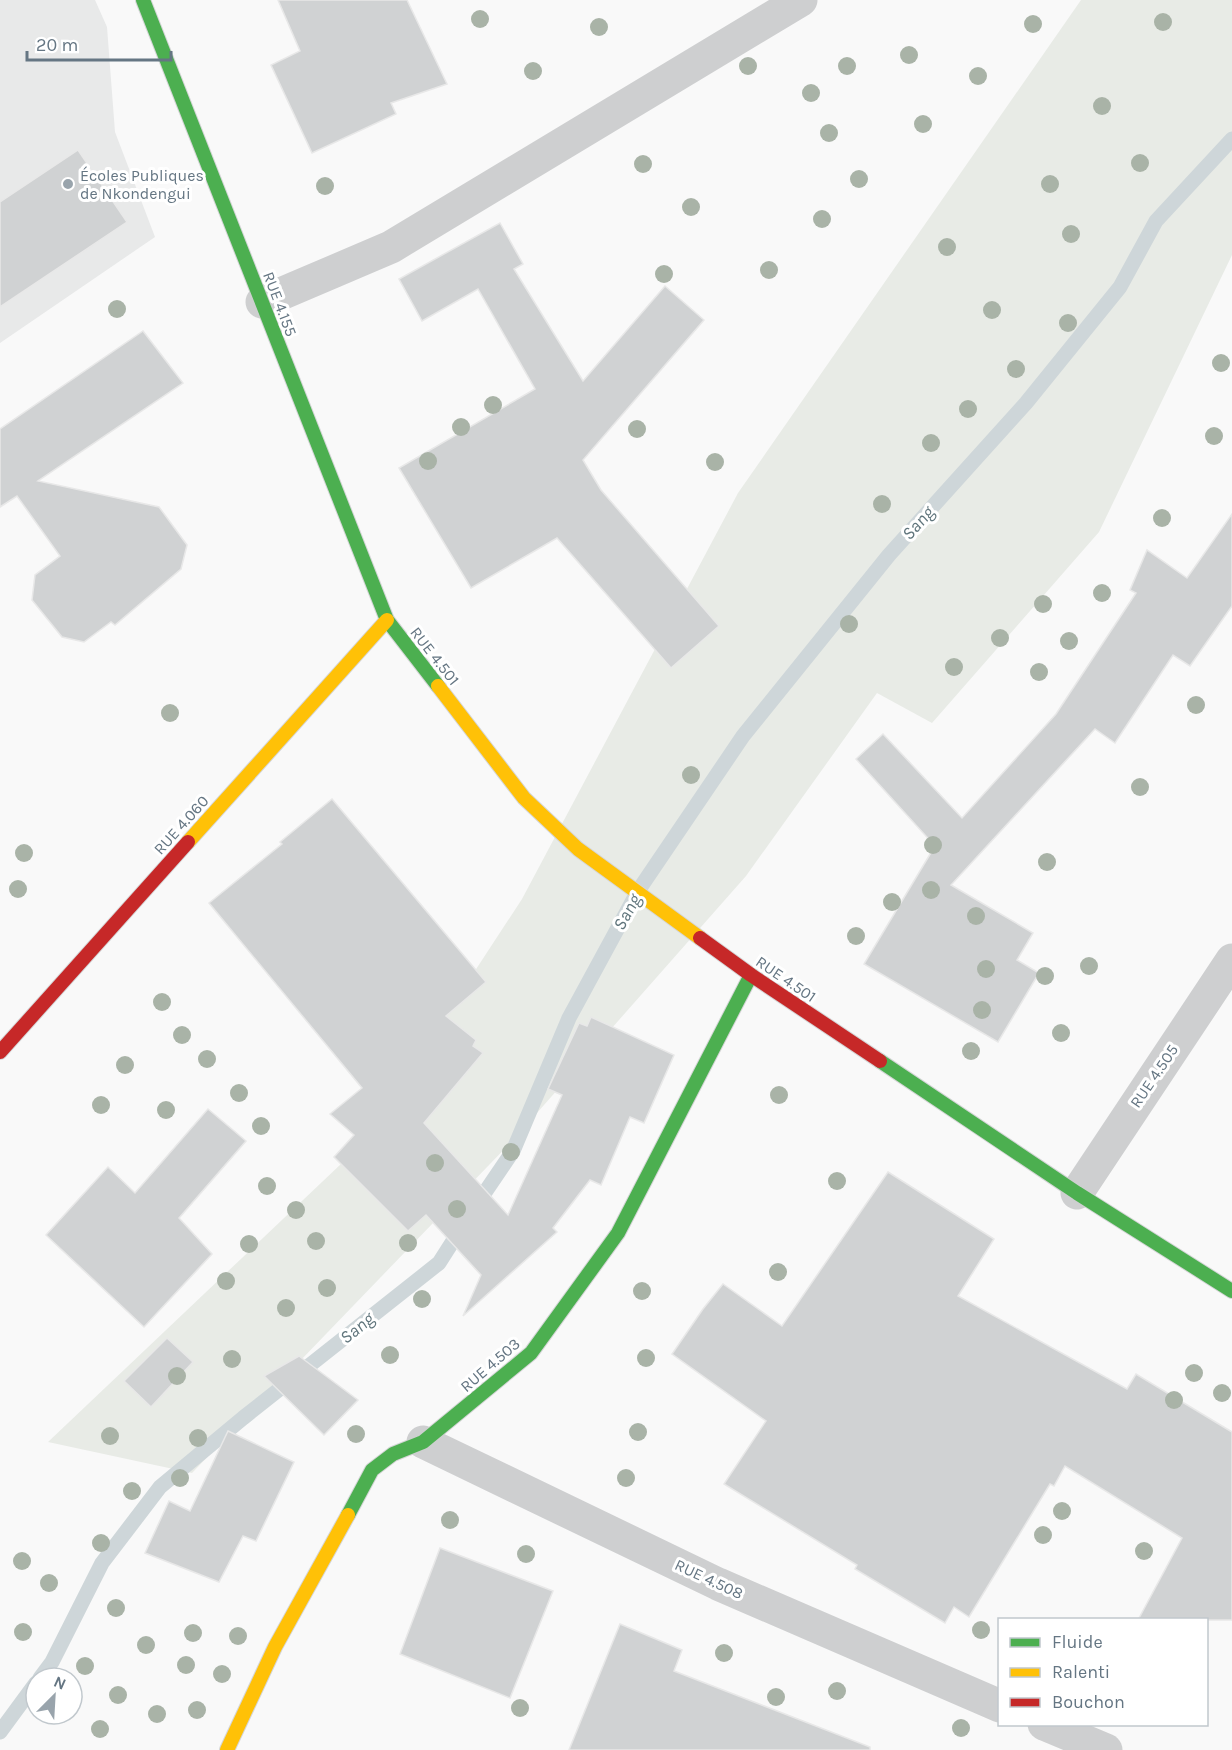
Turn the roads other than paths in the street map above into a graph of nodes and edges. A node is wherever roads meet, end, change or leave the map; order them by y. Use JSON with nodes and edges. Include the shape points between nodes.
{"nodes":[{"id":1,"x":143,"y":0,"type":"edge"},
{"id":2,"x":801,"y":0,"type":"edge"},
{"id":3,"x":262,"y":302,"type":"junction"},
{"id":4,"x":387,"y":620,"type":"junction"},
{"id":5,"x":1232,"y":960,"type":"edge"},
{"id":6,"x":751,"y":975,"type":"junction"},
{"id":7,"x":0,"y":1052,"type":"edge"},
{"id":8,"x":1077,"y":1193,"type":"junction"},
{"id":9,"x":1232,"y":1291,"type":"edge"},
{"id":10,"x":423,"y":1442,"type":"junction"},
{"id":11,"x":998,"y":1706,"type":"edge"},
{"id":12,"x":1046,"y":1726,"type":"edge"},
{"id":13,"x":227,"y":1750,"type":"edge"},
{"id":14,"x":1106,"y":1750,"type":"edge"}],
"edges":[{"from":1,"to":3,"type":"street","name":"RUE 4.155"},
{"from":2,"to":3,"type":"street","via":[[391,247]]},
{"from":3,"to":4,"type":"street","name":"RUE 4.155"},
{"from":4,"to":6,"type":"street","name":"RUE 4.501","via":[[524,798],[578,849]]},
{"from":4,"to":7,"type":"street","name":"RUE 4.060"},
{"from":5,"to":8,"type":"street","name":"RUE 4.505"},
{"from":6,"to":8,"type":"street","name":"RUE 4.501"},
{"from":6,"to":10,"type":"street","name":"RUE 4.503","via":[[618,1233],[531,1353]]},
{"from":8,"to":9,"type":"street","name":"RUE 4.501"},
{"from":10,"to":11,"type":"street","name":"RUE 4.508","via":[[718,1584]]},
{"from":10,"to":13,"type":"street","name":"RUE 4.503","via":[[393,1454],[372,1470],[275,1647]]},
{"from":12,"to":14,"type":"street"}]}
